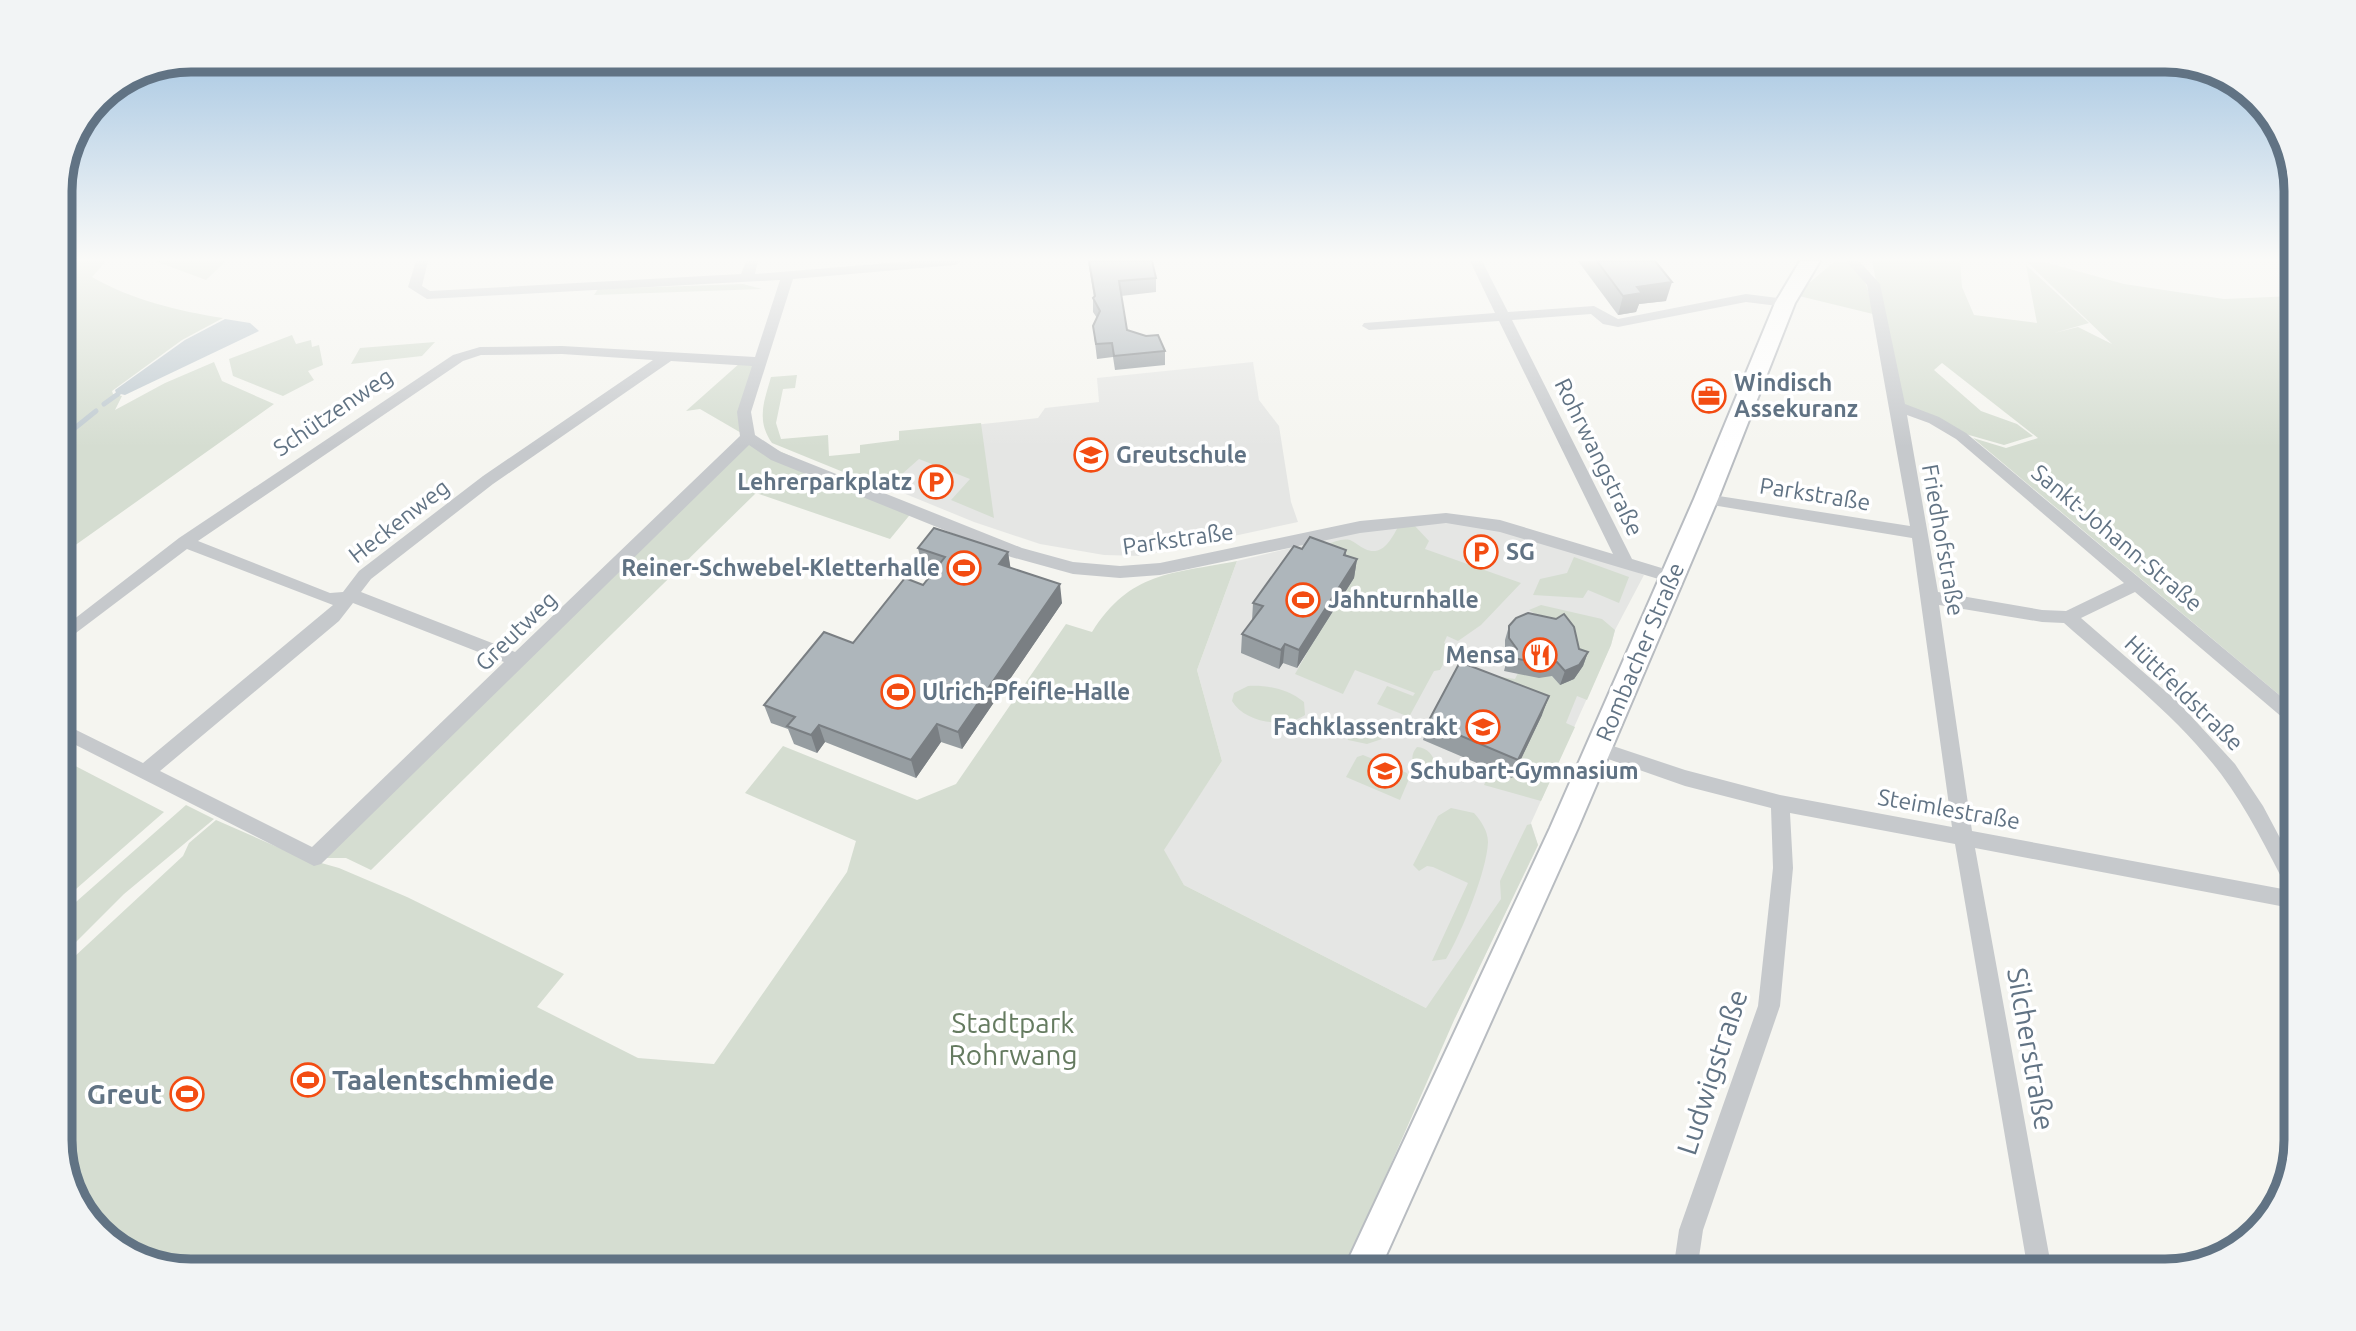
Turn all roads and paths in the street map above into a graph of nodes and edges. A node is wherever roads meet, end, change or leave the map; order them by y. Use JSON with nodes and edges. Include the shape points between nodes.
{"nodes":[{"id":1,"x":773,"y":323,"type":"edge"},
{"id":2,"x":1404,"y":323,"type":"edge"},
{"id":3,"x":1507,"y":323,"type":"edge"},
{"id":4,"x":1777,"y":323,"type":"edge"},
{"id":5,"x":1881,"y":323,"type":"edge"},
{"id":6,"x":1369,"y":326,"type":"dead end"},
{"id":7,"x":670,"y":355,"type":"junction"},
{"id":8,"x":760,"y":362,"type":"junction"},
{"id":9,"x":1898,"y":407,"type":"junction"},
{"id":10,"x":748,"y":436,"type":"junction"},
{"id":11,"x":1706,"y":499,"type":"junction"},
{"id":12,"x":1917,"y":533,"type":"junction"},
{"id":13,"x":185,"y":542,"type":"junction"},
{"id":14,"x":1625,"y":561,"type":"junction"},
{"id":15,"x":1672,"y":577,"type":"junction"},
{"id":16,"x":2137,"y":584,"type":"junction"},
{"id":17,"x":349,"y":597,"type":"junction"},
{"id":18,"x":1930,"y":597,"type":"junction"},
{"id":19,"x":2068,"y":617,"type":"junction"},
{"id":20,"x":72,"y":630,"type":"edge"},
{"id":21,"x":519,"y":661,"type":"junction"},
{"id":22,"x":2284,"y":709,"type":"edge"},
{"id":23,"x":72,"y":735,"type":"edge"},
{"id":24,"x":1598,"y":748,"type":"junction"},
{"id":25,"x":145,"y":772,"type":"junction"},
{"id":26,"x":1780,"y":803,"type":"junction"},
{"id":27,"x":1964,"y":836,"type":"junction"},
{"id":28,"x":2284,"y":864,"type":"edge"},
{"id":29,"x":2284,"y":898,"type":"edge"},
{"id":30,"x":1367,"y":1259,"type":"edge"},
{"id":31,"x":1687,"y":1259,"type":"edge"},
{"id":32,"x":2038,"y":1259,"type":"edge"}],
"edges":[{"from":1,"to":8,"type":"street"},
{"from":2,"to":6,"type":"street"},
{"from":3,"to":14,"type":"street","name":"Rohrwangstraße"},
{"from":4,"to":11,"type":"main road","name":"Rombacher Straße"},
{"from":5,"to":9,"type":"street","name":"Friedhofstraße"},
{"from":7,"to":8,"type":"street","name":"Schützenweg"},
{"from":7,"to":13,"type":"street","name":"Schützenweg","via":[[480,351],[458,358]]},
{"from":7,"to":17,"type":"street","name":"Heckenweg","via":[[488,481],[365,575]]},
{"from":8,"to":10,"type":"street","via":[[744,412]]},
{"from":9,"to":12,"type":"street","name":"Friedhofstraße"},
{"from":9,"to":16,"type":"street","name":"Sankt-Johann-Straße","via":[[1961,436]]},
{"from":10,"to":14,"type":"street","name":"Parkstraße","via":[[776,456],[1017,553],[1073,568],[1160,569],[1360,527],[1446,519],[1500,526]]},
{"from":10,"to":21,"type":"street","name":"Greutweg"},
{"from":11,"to":12,"type":"street","name":"Parkstraße"},
{"from":11,"to":15,"type":"main road","name":"Rombacher Straße"},
{"from":12,"to":18,"type":"street","name":"Friedhofstraße"},
{"from":13,"to":17,"type":"street","via":[[328,599]]},
{"from":13,"to":20,"type":"street","name":"Schützenweg"},
{"from":14,"to":15,"type":"street","name":"Parkstraße"},
{"from":15,"to":24,"type":"main road","name":"Rombacher Straße"},
{"from":16,"to":19,"type":"street"},
{"from":16,"to":22,"type":"street","name":"Sankt-Johann-Straße"},
{"from":17,"to":21,"type":"street"},
{"from":17,"to":25,"type":"street","name":"Heckenweg","via":[[333,617]]},
{"from":18,"to":19,"type":"street"},
{"from":18,"to":27,"type":"street","name":"Friedhofstraße"},
{"from":19,"to":28,"type":"street","name":"Hüttfeldstraße","via":[[2199,735],[2251,802]]},
{"from":21,"to":25,"type":"street","name":"Greutweg","via":[[314,858]]},
{"from":23,"to":25,"type":"street"},
{"from":24,"to":26,"type":"street","name":"Steimlestraße","via":[[1685,778]]},
{"from":24,"to":30,"type":"main road","name":"Rombacher Straße"},
{"from":26,"to":27,"type":"street","name":"Steimlestraße"},
{"from":26,"to":31,"type":"street","name":"Ludwigstraße","via":[[1783,868],[1769,1006],[1692,1230]]},
{"from":27,"to":29,"type":"street","name":"Steimlestraße"},
{"from":27,"to":32,"type":"street","name":"Silcherstraße"}]}
